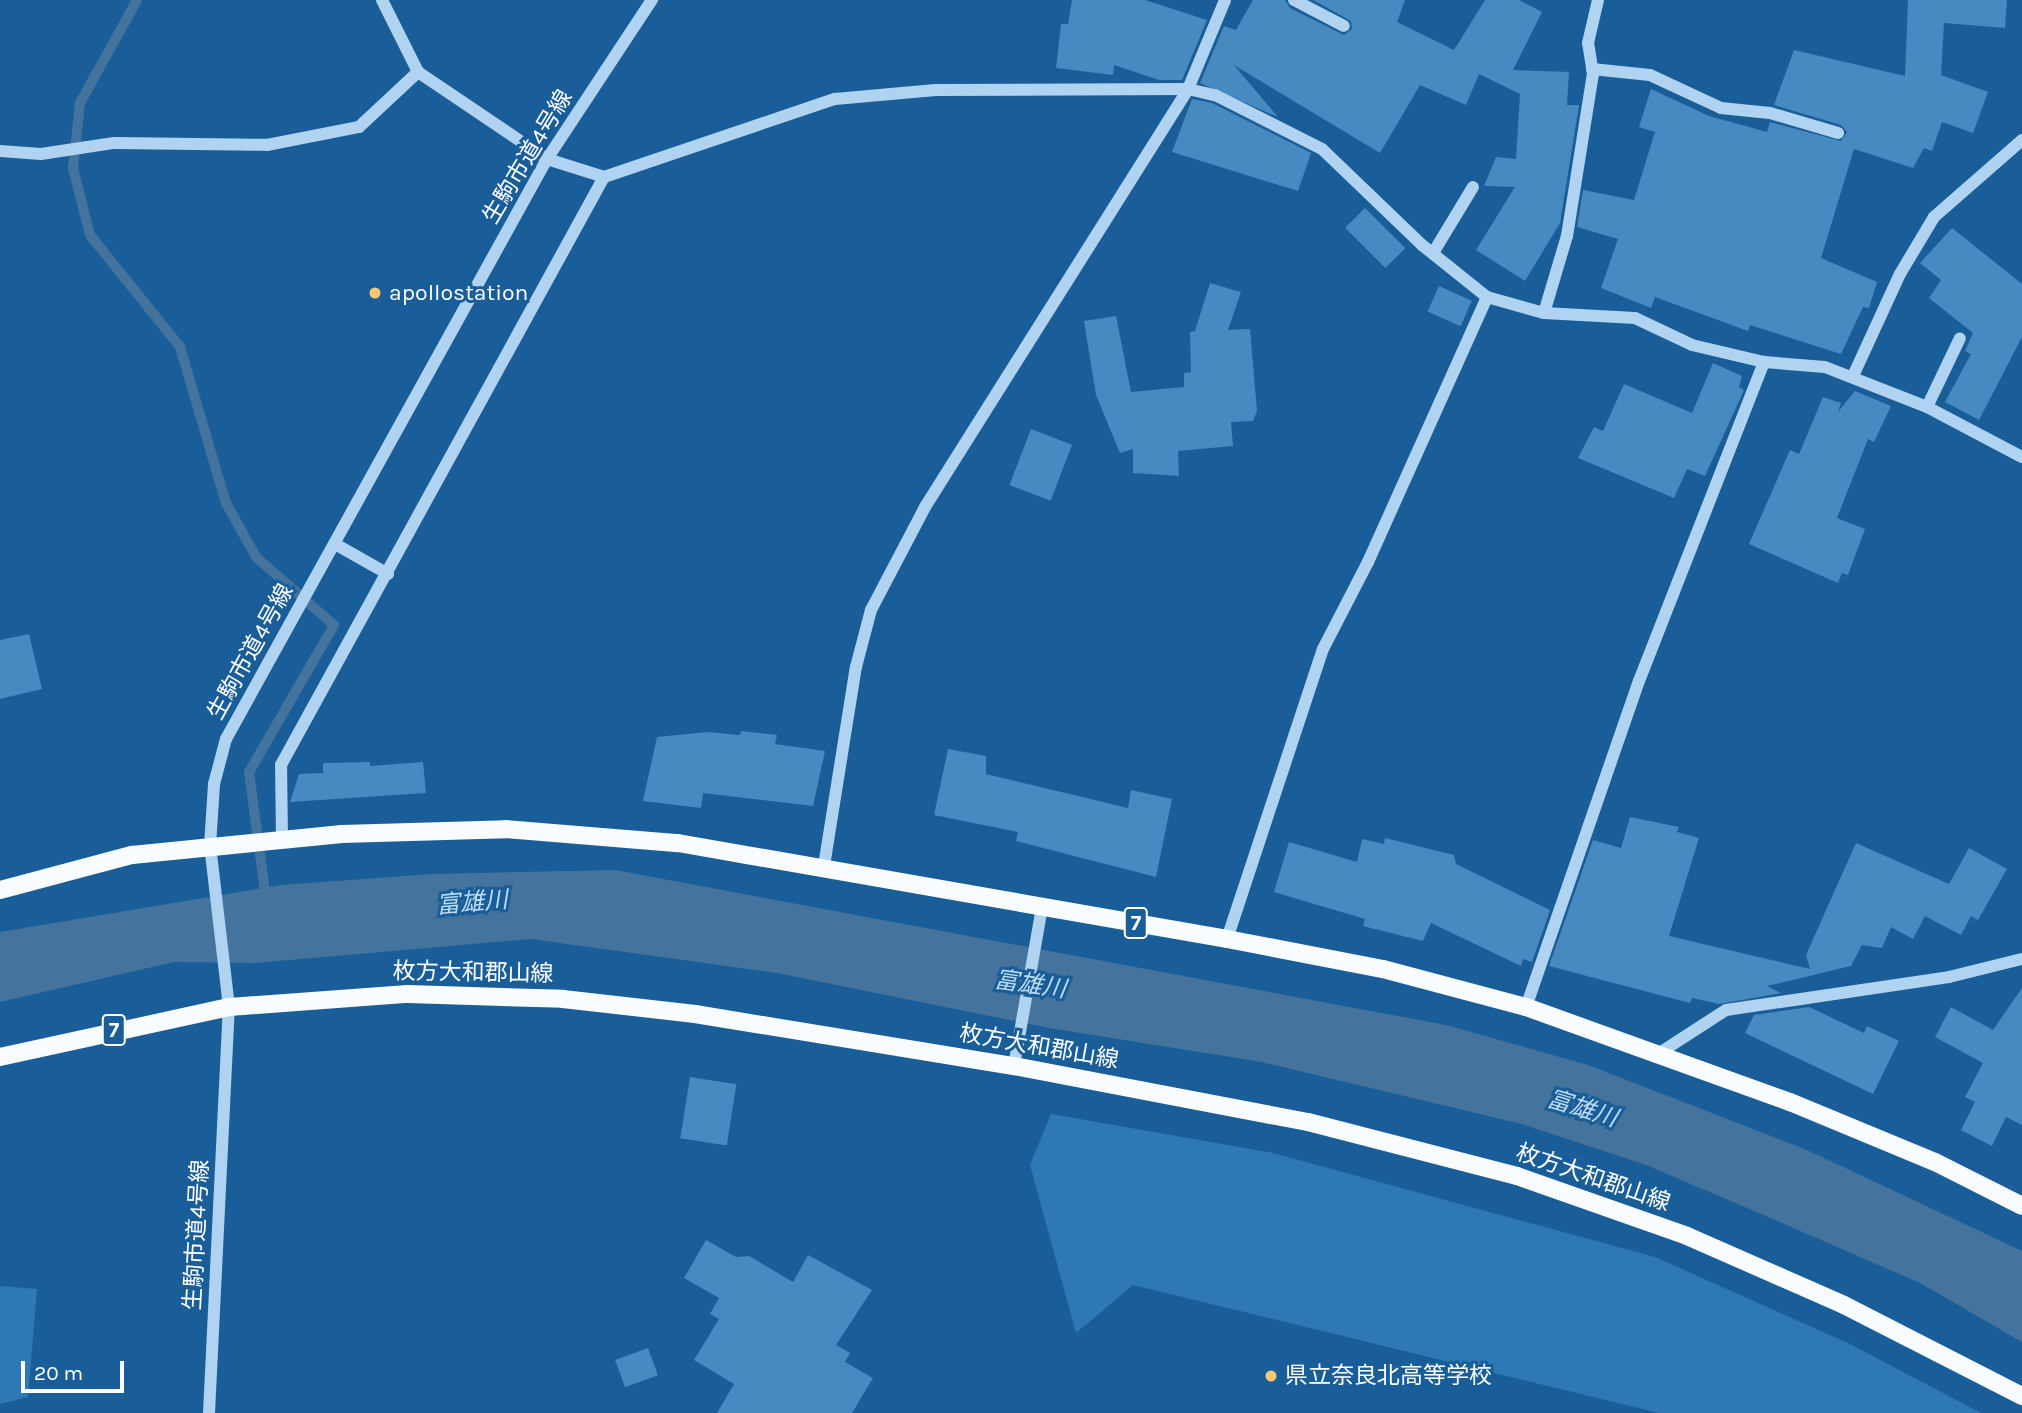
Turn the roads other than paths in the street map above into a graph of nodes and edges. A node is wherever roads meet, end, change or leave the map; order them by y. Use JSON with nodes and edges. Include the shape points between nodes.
{"nodes":[{"id":1,"x":382,"y":0,"type":"edge"},
{"id":2,"x":652,"y":0,"type":"edge"},
{"id":3,"x":1225,"y":0,"type":"edge"},
{"id":4,"x":1294,"y":0,"type":"edge"},
{"id":5,"x":1598,"y":0,"type":"edge"},
{"id":6,"x":1344,"y":26,"type":"dead end"},
{"id":7,"x":1592,"y":69,"type":"junction"},
{"id":8,"x":418,"y":72,"type":"junction"},
{"id":9,"x":1188,"y":89,"type":"junction"},
{"id":10,"x":1838,"y":133,"type":"dead end"},
{"id":11,"x":2022,"y":140,"type":"edge"},
{"id":12,"x":0,"y":151,"type":"edge"},
{"id":13,"x":547,"y":159,"type":"junction"},
{"id":14,"x":604,"y":177,"type":"junction"},
{"id":15,"x":1473,"y":187,"type":"dead end"},
{"id":16,"x":1433,"y":253,"type":"junction"},
{"id":17,"x":1487,"y":296,"type":"junction"},
{"id":18,"x":1544,"y":313,"type":"junction"},
{"id":19,"x":1960,"y":338,"type":"dead end"},
{"id":20,"x":1764,"y":362,"type":"junction"},
{"id":21,"x":1853,"y":376,"type":"junction"},
{"id":22,"x":1927,"y":407,"type":"junction"},
{"id":23,"x":2022,"y":457,"type":"edge"},
{"id":24,"x":335,"y":544,"type":"junction"},
{"id":25,"x":388,"y":574,"type":"junction"},
{"id":26,"x":282,"y":842,"type":"junction"},
{"id":27,"x":210,"y":846,"type":"junction"},
{"id":28,"x":824,"y":866,"type":"junction"},
{"id":29,"x":0,"y":890,"type":"edge"},
{"id":30,"x":1042,"y":908,"type":"junction"},
{"id":31,"x":1227,"y":939,"type":"junction"},
{"id":32,"x":2022,"y":959,"type":"edge"},
{"id":33,"x":229,"y":1007,"type":"junction"},
{"id":34,"x":1526,"y":1007,"type":"junction"},
{"id":35,"x":1661,"y":1052,"type":"junction"},
{"id":36,"x":0,"y":1057,"type":"edge"},
{"id":37,"x":1014,"y":1066,"type":"junction"},
{"id":38,"x":2022,"y":1206,"type":"edge"},
{"id":39,"x":2022,"y":1396,"type":"edge"},
{"id":40,"x":209,"y":1413,"type":"edge"}],
"edges":[{"from":1,"to":8,"type":"street"},
{"from":2,"to":13,"type":"street","name":"生駒市道4号線"},
{"from":3,"to":9,"type":"street"},
{"from":4,"to":6,"type":"street"},
{"from":5,"to":7,"type":"street","via":[[1588,43]]},
{"from":7,"to":10,"type":"street","via":[[1650,75],[1721,108],[1770,113]]},
{"from":7,"to":18,"type":"street","via":[[1567,236]]},
{"from":8,"to":12,"type":"street","via":[[359,127],[267,145],[114,143],[41,154]]},
{"from":8,"to":13,"type":"street"},
{"from":9,"to":14,"type":"street","via":[[936,90],[835,99]]},
{"from":9,"to":16,"type":"street","via":[[1215,95],[1322,149]]},
{"from":9,"to":28,"type":"street","via":[[925,507],[871,610],[856,667]]},
{"from":11,"to":21,"type":"street","via":[[1934,217],[1900,274]]},
{"from":13,"to":14,"type":"street"},
{"from":13,"to":24,"type":"street","name":"生駒市道4号線"},
{"from":14,"to":25,"type":"street"},
{"from":15,"to":16,"type":"street"},
{"from":16,"to":17,"type":"street"},
{"from":17,"to":18,"type":"street"},
{"from":17,"to":31,"type":"street","via":[[1368,562],[1323,649]]},
{"from":18,"to":20,"type":"street","via":[[1635,318],[1692,345]]},
{"from":19,"to":22,"type":"street"},
{"from":20,"to":21,"type":"street","via":[[1825,367]]},
{"from":20,"to":34,"type":"street","via":[[1639,681]]},
{"from":21,"to":22,"type":"street"},
{"from":22,"to":23,"type":"street"},
{"from":24,"to":25,"type":"street"},
{"from":24,"to":27,"type":"street","name":"生駒市道4号線","via":[[226,739],[214,784]]},
{"from":25,"to":26,"type":"street","via":[[281,765]]},
{"from":26,"to":27,"type":"main road","number":"7"},
{"from":26,"to":28,"type":"main road","number":"7","via":[[342,834],[506,829],[678,843]]},
{"from":27,"to":29,"type":"main road","number":"7","via":[[132,855]]},
{"from":27,"to":33,"type":"street","name":"生駒市道4号線"},
{"from":28,"to":30,"type":"main road","number":"7"},
{"from":30,"to":31,"type":"main road","number":"7"},
{"from":30,"to":37,"type":"street"},
{"from":31,"to":34,"type":"main road","number":"7","via":[[1383,969]]},
{"from":32,"to":35,"type":"street","via":[[1949,977],[1726,1010]]},
{"from":33,"to":36,"type":"main road","name":"枚方大和郡山線","number":"7"},
{"from":33,"to":37,"type":"main road","name":"枚方大和郡山線","number":"7","via":[[408,994],[563,999],[695,1014]]},
{"from":33,"to":40,"type":"street","name":"生駒市道4号線"},
{"from":34,"to":35,"type":"main road","number":"7"},
{"from":35,"to":38,"type":"main road","number":"7","via":[[1936,1162]]},
{"from":37,"to":39,"type":"main road","name":"枚方大和郡山線","number":"7","via":[[1308,1122],[1517,1176],[1724,1252],[1844,1305]]}]}
